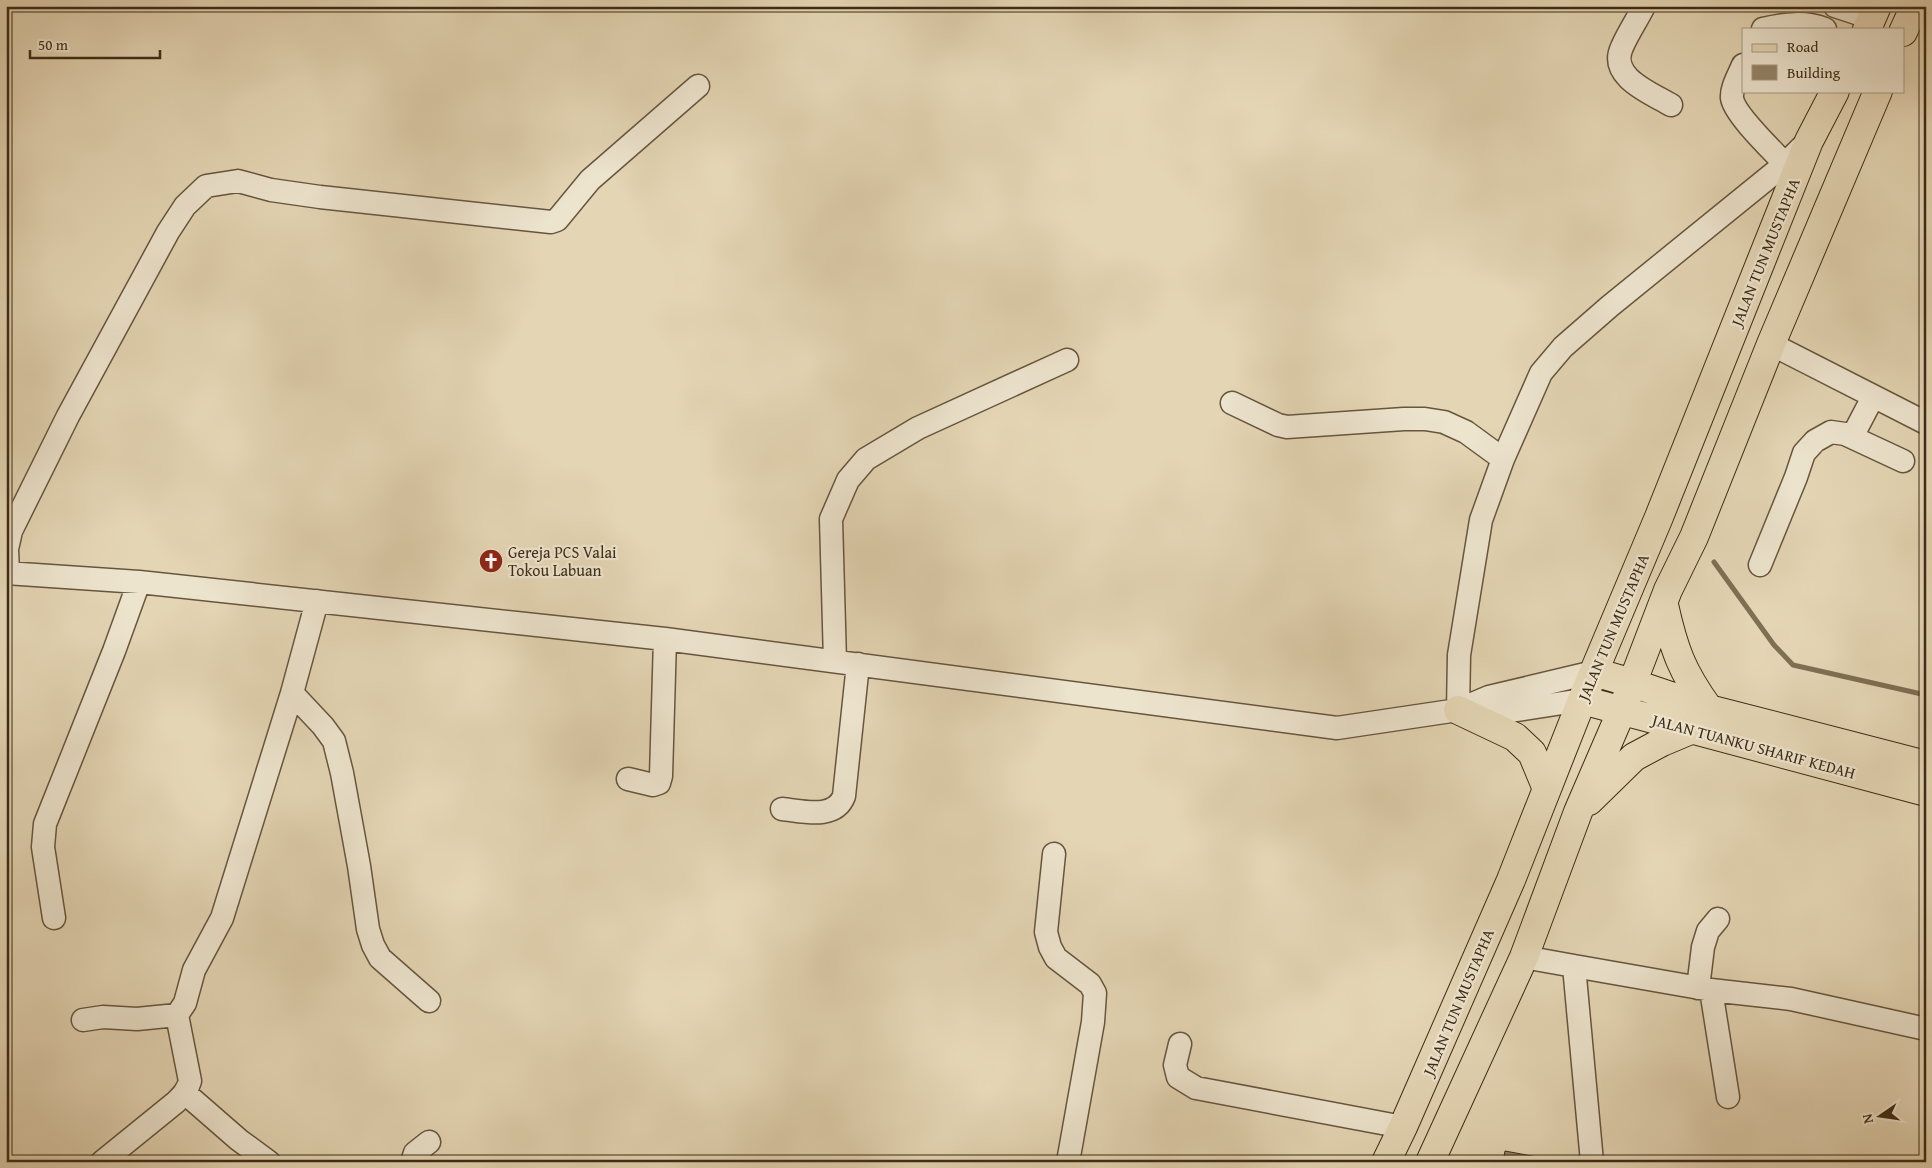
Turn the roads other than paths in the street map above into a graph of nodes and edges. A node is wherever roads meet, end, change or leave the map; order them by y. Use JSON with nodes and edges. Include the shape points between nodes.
{"nodes":[{"id":1,"x":1644,"y":6,"type":"edge"},
{"id":2,"x":1835,"y":6,"type":"edge"},
{"id":3,"x":1872,"y":18,"type":"edge"},
{"id":4,"x":1770,"y":28,"type":"edge"},
{"id":5,"x":1823,"y":28,"type":"edge"},
{"id":6,"x":1742,"y":67,"type":"edge"},
{"id":7,"x":698,"y":86,"type":"dead end"},
{"id":8,"x":1834,"y":92,"type":"edge"},
{"id":9,"x":1878,"y":92,"type":"edge"},
{"id":10,"x":1671,"y":105,"type":"dead end"},
{"id":11,"x":1809,"y":141,"type":"junction"},
{"id":12,"x":1785,"y":164,"type":"junction"},
{"id":13,"x":1771,"y":344,"type":"junction"},
{"id":14,"x":1067,"y":360,"type":"dead end"},
{"id":15,"x":1874,"y":397,"type":"junction"},
{"id":16,"x":1232,"y":403,"type":"dead end"},
{"id":17,"x":1926,"y":423,"type":"edge"},
{"id":18,"x":1852,"y":437,"type":"junction"},
{"id":19,"x":1503,"y":459,"type":"junction"},
{"id":20,"x":1903,"y":462,"type":"dead end"},
{"id":21,"x":1760,"y":565,"type":"dead end"},
{"id":22,"x":7,"y":573,"type":"edge"},
{"id":23,"x":139,"y":582,"type":"junction"},
{"id":24,"x":1666,"y":598,"type":"junction"},
{"id":25,"x":318,"y":601,"type":"junction"},
{"id":26,"x":665,"y":639,"type":"junction"},
{"id":27,"x":834,"y":661,"type":"junction"},
{"id":28,"x":858,"y":664,"type":"junction"},
{"id":29,"x":1594,"y":672,"type":"junction"},
{"id":30,"x":1632,"y":683,"type":"junction"},
{"id":31,"x":292,"y":693,"type":"junction"},
{"id":32,"x":1582,"y":700,"type":"junction"},
{"id":33,"x":1458,"y":710,"type":"junction"},
{"id":34,"x":1622,"y":710,"type":"junction"},
{"id":35,"x":1701,"y":719,"type":"junction"},
{"id":36,"x":1926,"y":765,"type":"edge"},
{"id":37,"x":628,"y":779,"type":"dead end"},
{"id":38,"x":1546,"y":788,"type":"junction"},
{"id":39,"x":1926,"y":792,"type":"edge"},
{"id":40,"x":782,"y":809,"type":"dead end"},
{"id":41,"x":1578,"y":812,"type":"junction"},
{"id":42,"x":1054,"y":854,"type":"dead end"},
{"id":43,"x":54,"y":918,"type":"dead end"},
{"id":44,"x":1718,"y":919,"type":"dead end"},
{"id":45,"x":1524,"y":957,"type":"junction"},
{"id":46,"x":1574,"y":966,"type":"junction"},
{"id":47,"x":1705,"y":989,"type":"junction"},
{"id":48,"x":429,"y":1001,"type":"dead end"},
{"id":49,"x":177,"y":1015,"type":"junction"},
{"id":50,"x":82,"y":1020,"type":"dead end"},
{"id":51,"x":1926,"y":1029,"type":"edge"},
{"id":52,"x":1180,"y":1044,"type":"dead end"},
{"id":53,"x":185,"y":1093,"type":"junction"},
{"id":54,"x":1728,"y":1097,"type":"dead end"},
{"id":55,"x":1403,"y":1127,"type":"junction"},
{"id":56,"x":429,"y":1142,"type":"dead end"},
{"id":57,"x":102,"y":1162,"type":"edge"},
{"id":58,"x":269,"y":1162,"type":"edge"},
{"id":59,"x":412,"y":1162,"type":"edge"},
{"id":60,"x":1068,"y":1162,"type":"edge"},
{"id":61,"x":1386,"y":1162,"type":"edge"},
{"id":62,"x":1430,"y":1162,"type":"edge"},
{"id":63,"x":1592,"y":1162,"type":"edge"}],
"edges":[{"from":1,"to":10,"type":"street","via":[[1621,48],[1622,71],[1631,81]]},
{"from":2,"to":3,"type":"street"},
{"from":4,"to":5,"type":"street","via":[[1802,23]]},
{"from":6,"to":12,"type":"street","via":[[1732,91],[1733,101],[1759,137]]},
{"from":7,"to":22,"type":"street","via":[[590,180],[557,220],[551,222],[320,197],[271,190],[238,181],[206,186],[185,206],[168,232],[41,468],[11,531]]},
{"from":8,"to":11,"type":"main road","name":"JALAN TUN MUSTAPHA"},
{"from":9,"to":13,"type":"main road"},
{"from":11,"to":12,"type":"street"},
{"from":11,"to":29,"type":"main road","name":"JALAN TUN MUSTAPHA"},
{"from":12,"to":19,"type":"street","via":[[1563,347],[1541,373]]},
{"from":13,"to":15,"type":"street"},
{"from":13,"to":24,"type":"main road"},
{"from":14,"to":27,"type":"street","via":[[918,428],[866,460],[848,480],[831,520]]},
{"from":15,"to":17,"type":"street"},
{"from":15,"to":18,"type":"street"},
{"from":16,"to":19,"type":"street","via":[[1287,427],[1404,418],[1444,422],[1466,432]]},
{"from":18,"to":20,"type":"street"},
{"from":18,"to":21,"type":"street","via":[[1831,432],[1815,441],[1804,453]]},
{"from":19,"to":33,"type":"street","via":[[1481,520],[1459,655]]},
{"from":22,"to":23,"type":"street"},
{"from":23,"to":25,"type":"street"},
{"from":23,"to":43,"type":"street","via":[[45,824],[43,847]]},
{"from":24,"to":30,"type":"main road"},
{"from":24,"to":35,"type":"main road","via":[[1672,642],[1693,687]]},
{"from":25,"to":26,"type":"street"},
{"from":25,"to":31,"type":"street"},
{"from":26,"to":27,"type":"street"},
{"from":26,"to":37,"type":"street","via":[[662,776],[654,785]]},
{"from":27,"to":28,"type":"street"},
{"from":28,"to":33,"type":"street","via":[[1337,728]]},
{"from":28,"to":40,"type":"street","via":[[842,803],[826,812]]},
{"from":29,"to":30,"type":"main road","name":"JALAN TUANKU SHARIF KEDAH"},
{"from":29,"to":32,"type":"main road","name":"JALAN TUN MUSTAPHA"},
{"from":29,"to":33,"type":"street","via":[[1489,697]]},
{"from":30,"to":34,"type":"main road"},
{"from":30,"to":35,"type":"main road","name":"JALAN TUANKU SHARIF KEDAH"},
{"from":31,"to":48,"type":"street","via":[[334,741],[373,945],[380,958]]},
{"from":31,"to":49,"type":"street","via":[[222,918],[194,970],[185,1003]]},
{"from":32,"to":33,"type":"street","via":[[1491,714]]},
{"from":32,"to":34,"type":"main road","name":"JALAN TUANKU SHARIF KEDAH"},
{"from":32,"to":38,"type":"main road","name":"JALAN TUN MUSTAPHA"},
{"from":33,"to":38,"type":"main road","via":[[1516,737],[1532,753]]},
{"from":34,"to":35,"type":"main road","name":"JALAN TUANKU SHARIF KEDAH"},
{"from":34,"to":41,"type":"main road"},
{"from":35,"to":36,"type":"main road","name":"JALAN TUANKU SHARIF KEDAH"},
{"from":35,"to":39,"type":"main road","name":"JALAN TUANKU SHARIF KEDAH"},
{"from":35,"to":41,"type":"main road","via":[[1634,757]]},
{"from":38,"to":55,"type":"main road","name":"JALAN TUN MUSTAPHA","via":[[1511,880]]},
{"from":41,"to":45,"type":"main road"},
{"from":42,"to":60,"type":"street","via":[[1046,932],[1050,946],[1056,958],[1090,984],[1095,993],[1093,1022]]},
{"from":44,"to":47,"type":"street","via":[[1703,946]]},
{"from":45,"to":46,"type":"street"},
{"from":45,"to":62,"type":"main road"},
{"from":46,"to":47,"type":"street"},
{"from":46,"to":63,"type":"street"},
{"from":47,"to":51,"type":"street","via":[[1791,999]]},
{"from":47,"to":54,"type":"street"},
{"from":49,"to":50,"type":"street"},
{"from":49,"to":53,"type":"street","via":[[190,1081]]},
{"from":52,"to":55,"type":"street","via":[[1175,1065],[1178,1077],[1196,1088]]},
{"from":53,"to":57,"type":"street"},
{"from":53,"to":58,"type":"street"},
{"from":55,"to":61,"type":"main road","name":"JALAN TUN MUSTAPHA"},
{"from":56,"to":59,"type":"street","via":[[415,1153]]}]}
